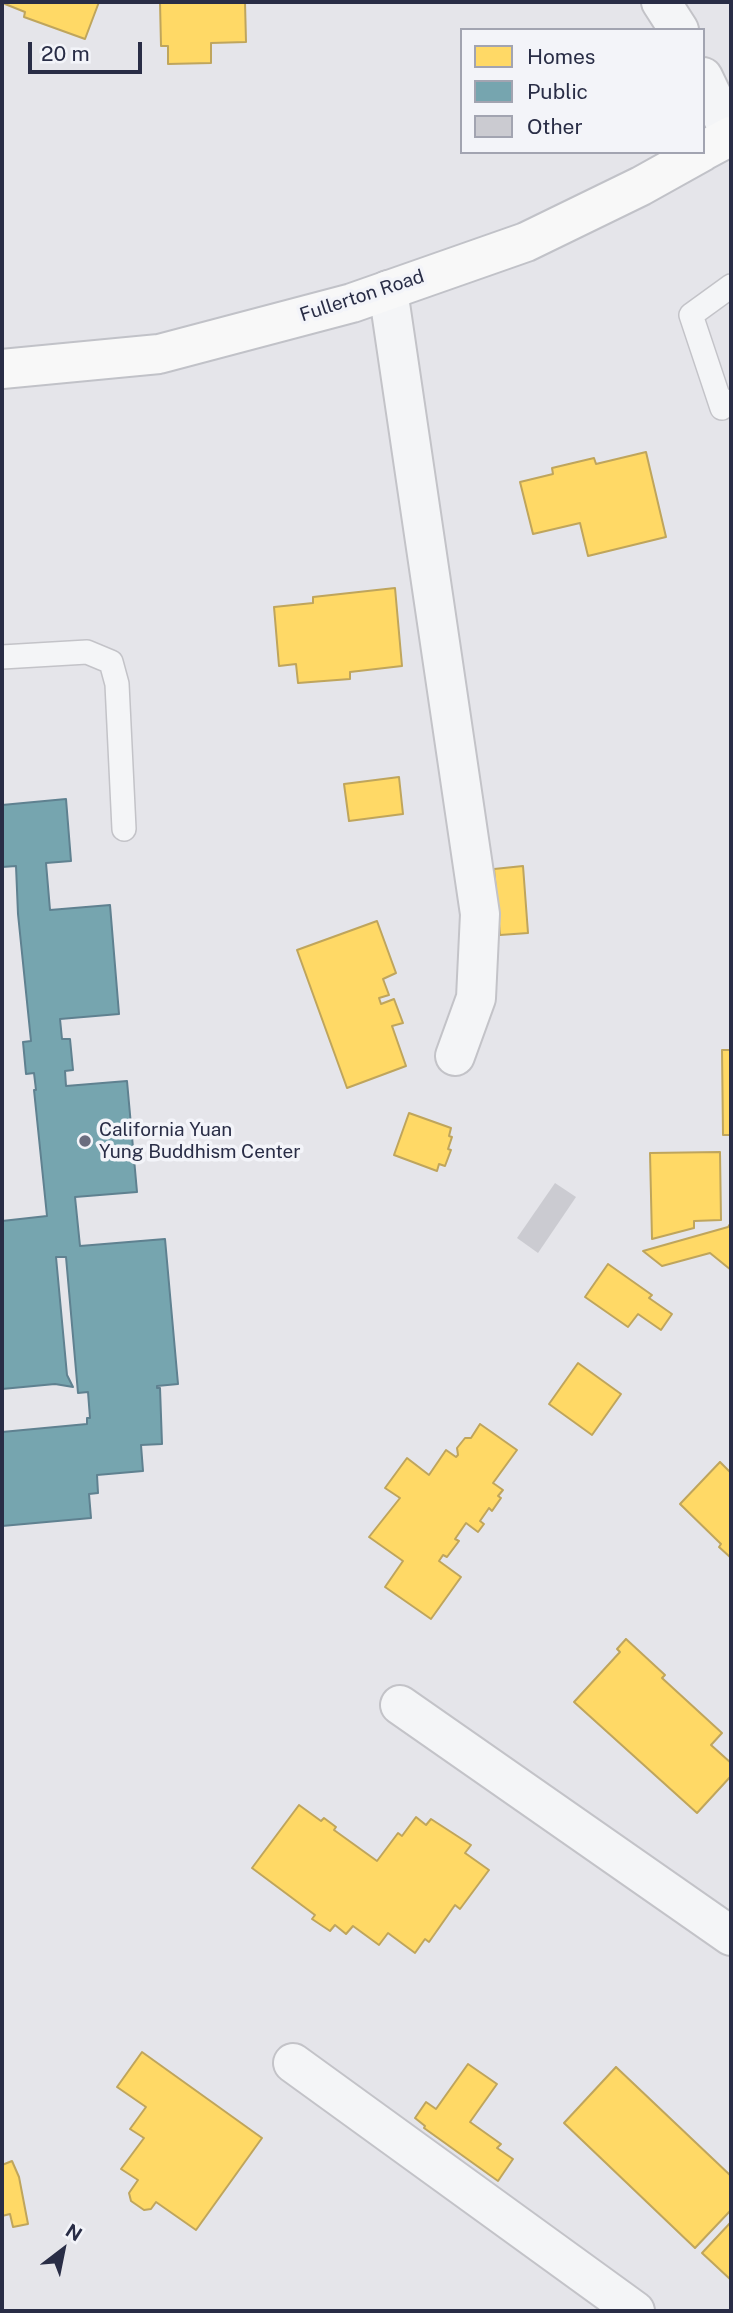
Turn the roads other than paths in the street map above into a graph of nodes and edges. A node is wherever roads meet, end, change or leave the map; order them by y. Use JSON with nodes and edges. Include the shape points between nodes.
{"nodes":[{"id":1,"x":661,"y":2,"type":"edge"},
{"id":2,"x":677,"y":28,"type":"edge"},
{"id":3,"x":705,"y":81,"type":"edge"},
{"id":4,"x":731,"y":135,"type":"edge"},
{"id":5,"x":705,"y":150,"type":"edge"},
{"id":6,"x":698,"y":154,"type":"edge"},
{"id":7,"x":731,"y":286,"type":"edge"},
{"id":8,"x":388,"y":290,"type":"junction"},
{"id":9,"x":2,"y":369,"type":"edge"},
{"id":10,"x":731,"y":401,"type":"edge"},
{"id":11,"x":2,"y":657,"type":"edge"},
{"id":12,"x":124,"y":829,"type":"dead end"},
{"id":13,"x":455,"y":1056,"type":"dead end"},
{"id":14,"x":400,"y":1705,"type":"dead end"},
{"id":15,"x":731,"y":1936,"type":"edge"},
{"id":16,"x":293,"y":2063,"type":"dead end"},
{"id":17,"x":635,"y":2311,"type":"edge"}],
"edges":[{"from":1,"to":2,"type":"street"},
{"from":3,"to":4,"type":"street"},
{"from":4,"to":5,"type":"main road","name":"Fullerton Road"},
{"from":6,"to":8,"type":"main road","name":"Fullerton Road","via":[[526,242]]},
{"from":7,"to":10,"type":"lane","via":[[691,315],[722,408]]},
{"from":8,"to":9,"type":"main road","name":"Fullerton Road","via":[[159,354]]},
{"from":8,"to":13,"type":"street","via":[[480,914],[476,998]]},
{"from":11,"to":12,"type":"lane","via":[[87,652],[111,662],[117,684]]},
{"from":14,"to":15,"type":"street"},
{"from":16,"to":17,"type":"street"}]}
